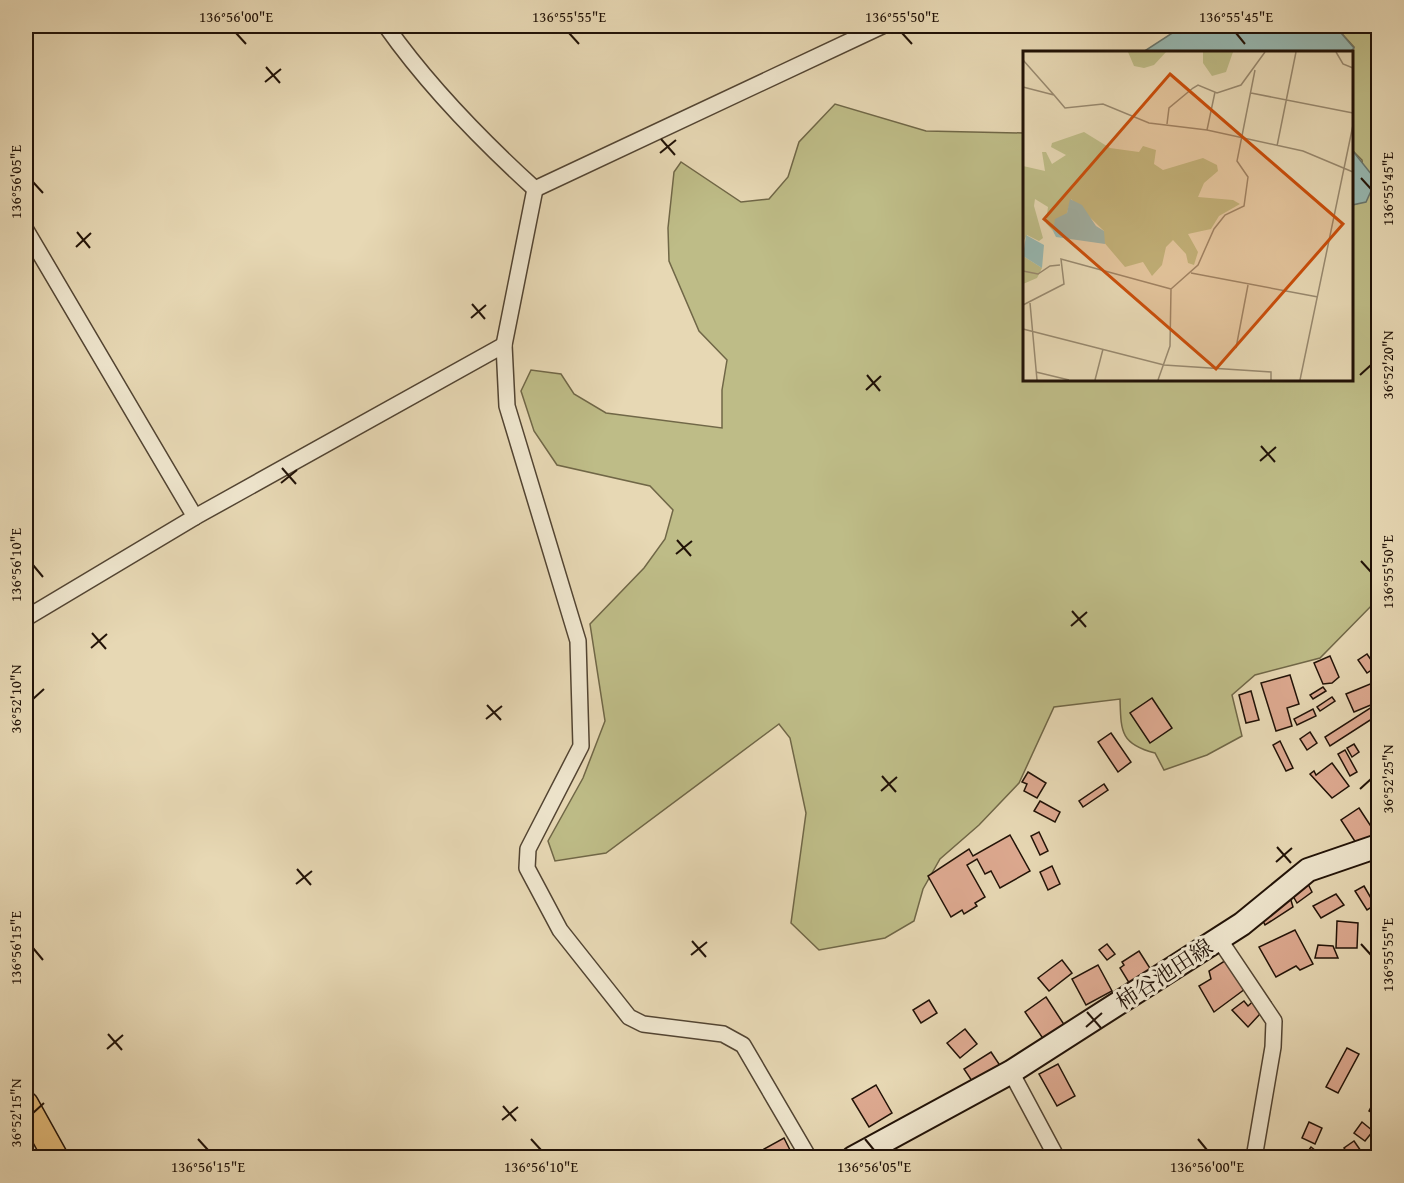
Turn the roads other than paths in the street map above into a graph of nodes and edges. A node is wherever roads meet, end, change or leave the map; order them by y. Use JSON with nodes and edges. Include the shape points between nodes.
{"nodes":[{"id":1,"x":386,"y":26,"type":"edge"},
{"id":2,"x":882,"y":26,"type":"edge"},
{"id":3,"x":535,"y":189,"type":"junction"},
{"id":4,"x":26,"y":230,"type":"edge"},
{"id":5,"x":504,"y":345,"type":"junction"},
{"id":6,"x":195,"y":517,"type":"junction"},
{"id":7,"x":26,"y":618,"type":"edge"},
{"id":8,"x":1378,"y":846,"type":"edge"},
{"id":9,"x":1219,"y":939,"type":"junction"},
{"id":10,"x":1011,"y":1072,"type":"junction"},
{"id":11,"x":26,"y":1104,"type":"edge"},
{"id":12,"x":56,"y":1158,"type":"edge"},
{"id":13,"x":809,"y":1158,"type":"edge"},
{"id":14,"x":853,"y":1158,"type":"edge"},
{"id":15,"x":1057,"y":1158,"type":"edge"},
{"id":16,"x":1254,"y":1158,"type":"edge"}],
"edges":[{"from":1,"to":3,"type":"street","via":[[475,134]]},
{"from":2,"to":3,"type":"street"},
{"from":3,"to":5,"type":"street"},
{"from":4,"to":6,"type":"street"},
{"from":5,"to":6,"type":"street"},
{"from":5,"to":13,"type":"street","via":[[507,406],[578,642],[581,746],[528,849],[527,868],[560,930],[629,1017],[643,1024],[723,1034],[743,1045]]},
{"from":6,"to":7,"type":"street"},
{"from":8,"to":9,"type":"main road","name":"柿谷池田線","via":[[1308,870]]},
{"from":9,"to":10,"type":"main road","name":"柿谷池田線"},
{"from":9,"to":16,"type":"street","via":[[1274,1021]]},
{"from":10,"to":14,"type":"main road","name":"柿谷池田線"},
{"from":10,"to":15,"type":"street"},
{"from":11,"to":12,"type":"main road"}]}
